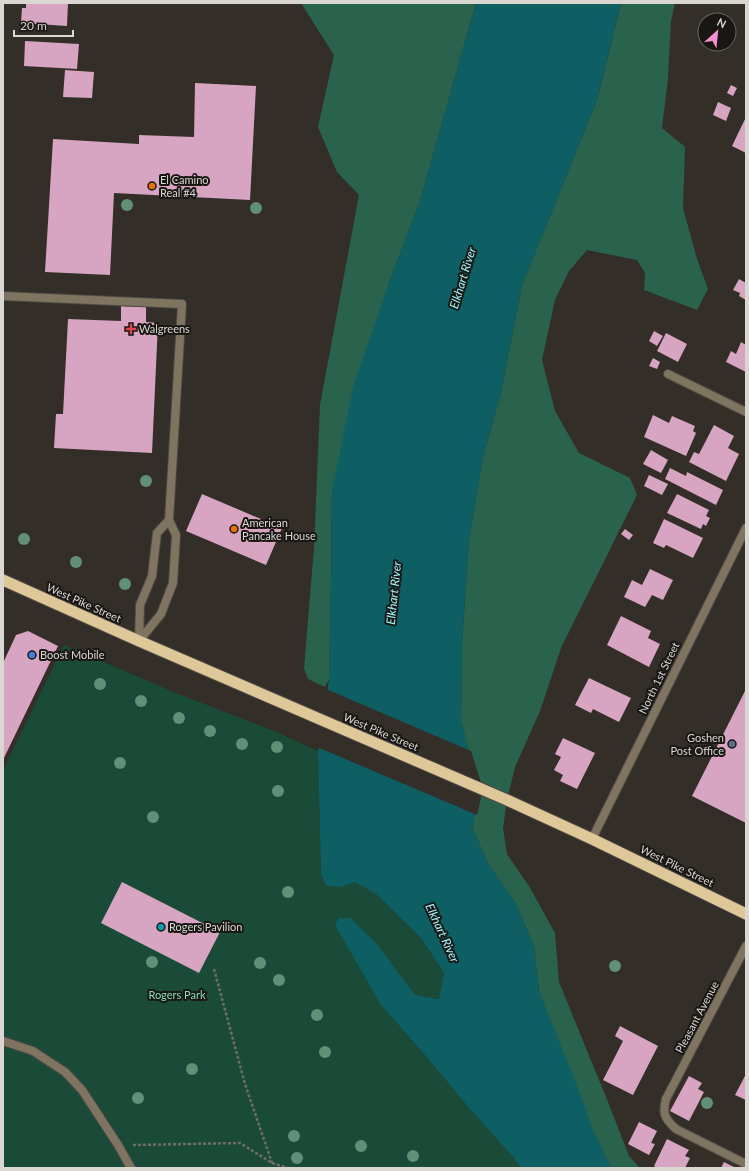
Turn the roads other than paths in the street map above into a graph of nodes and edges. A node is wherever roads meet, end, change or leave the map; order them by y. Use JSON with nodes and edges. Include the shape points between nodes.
{"nodes":[{"id":1,"x":3,"y":296,"type":"edge"},
{"id":2,"x":668,"y":374,"type":"dead end"},
{"id":3,"x":746,"y":412,"type":"edge"},
{"id":4,"x":169,"y":520,"type":"junction"},
{"id":5,"x":746,"y":528,"type":"edge"},
{"id":6,"x":3,"y":580,"type":"edge"},
{"id":7,"x":139,"y":641,"type":"junction"},
{"id":8,"x":592,"y":839,"type":"junction"},
{"id":9,"x":746,"y":914,"type":"edge"},
{"id":10,"x":746,"y":946,"type":"edge"},
{"id":11,"x":3,"y":1041,"type":"edge"},
{"id":12,"x":746,"y":1164,"type":"edge"},
{"id":13,"x":131,"y":1168,"type":"edge"}],
"edges":[{"from":1,"to":4,"type":"street","via":[[182,304]]},
{"from":2,"to":3,"type":"street"},
{"from":4,"to":7,"type":"street","via":[[157,533],[152,576],[140,605]]},
{"from":4,"to":7,"type":"street","via":[[176,535],[173,583],[160,614]]},
{"from":5,"to":8,"type":"street","name":"North 1st Street"},
{"from":6,"to":7,"type":"highway","name":"West Pike Street"},
{"from":7,"to":8,"type":"highway","name":"West Pike Street"},
{"from":8,"to":9,"type":"highway","name":"West Pike Street"},
{"from":10,"to":12,"type":"street","name":"Pleasant Avenue","via":[[666,1099],[664,1108],[667,1121],[676,1129]]},
{"from":11,"to":13,"type":"street","via":[[33,1051],[65,1072],[82,1090]]}]}
